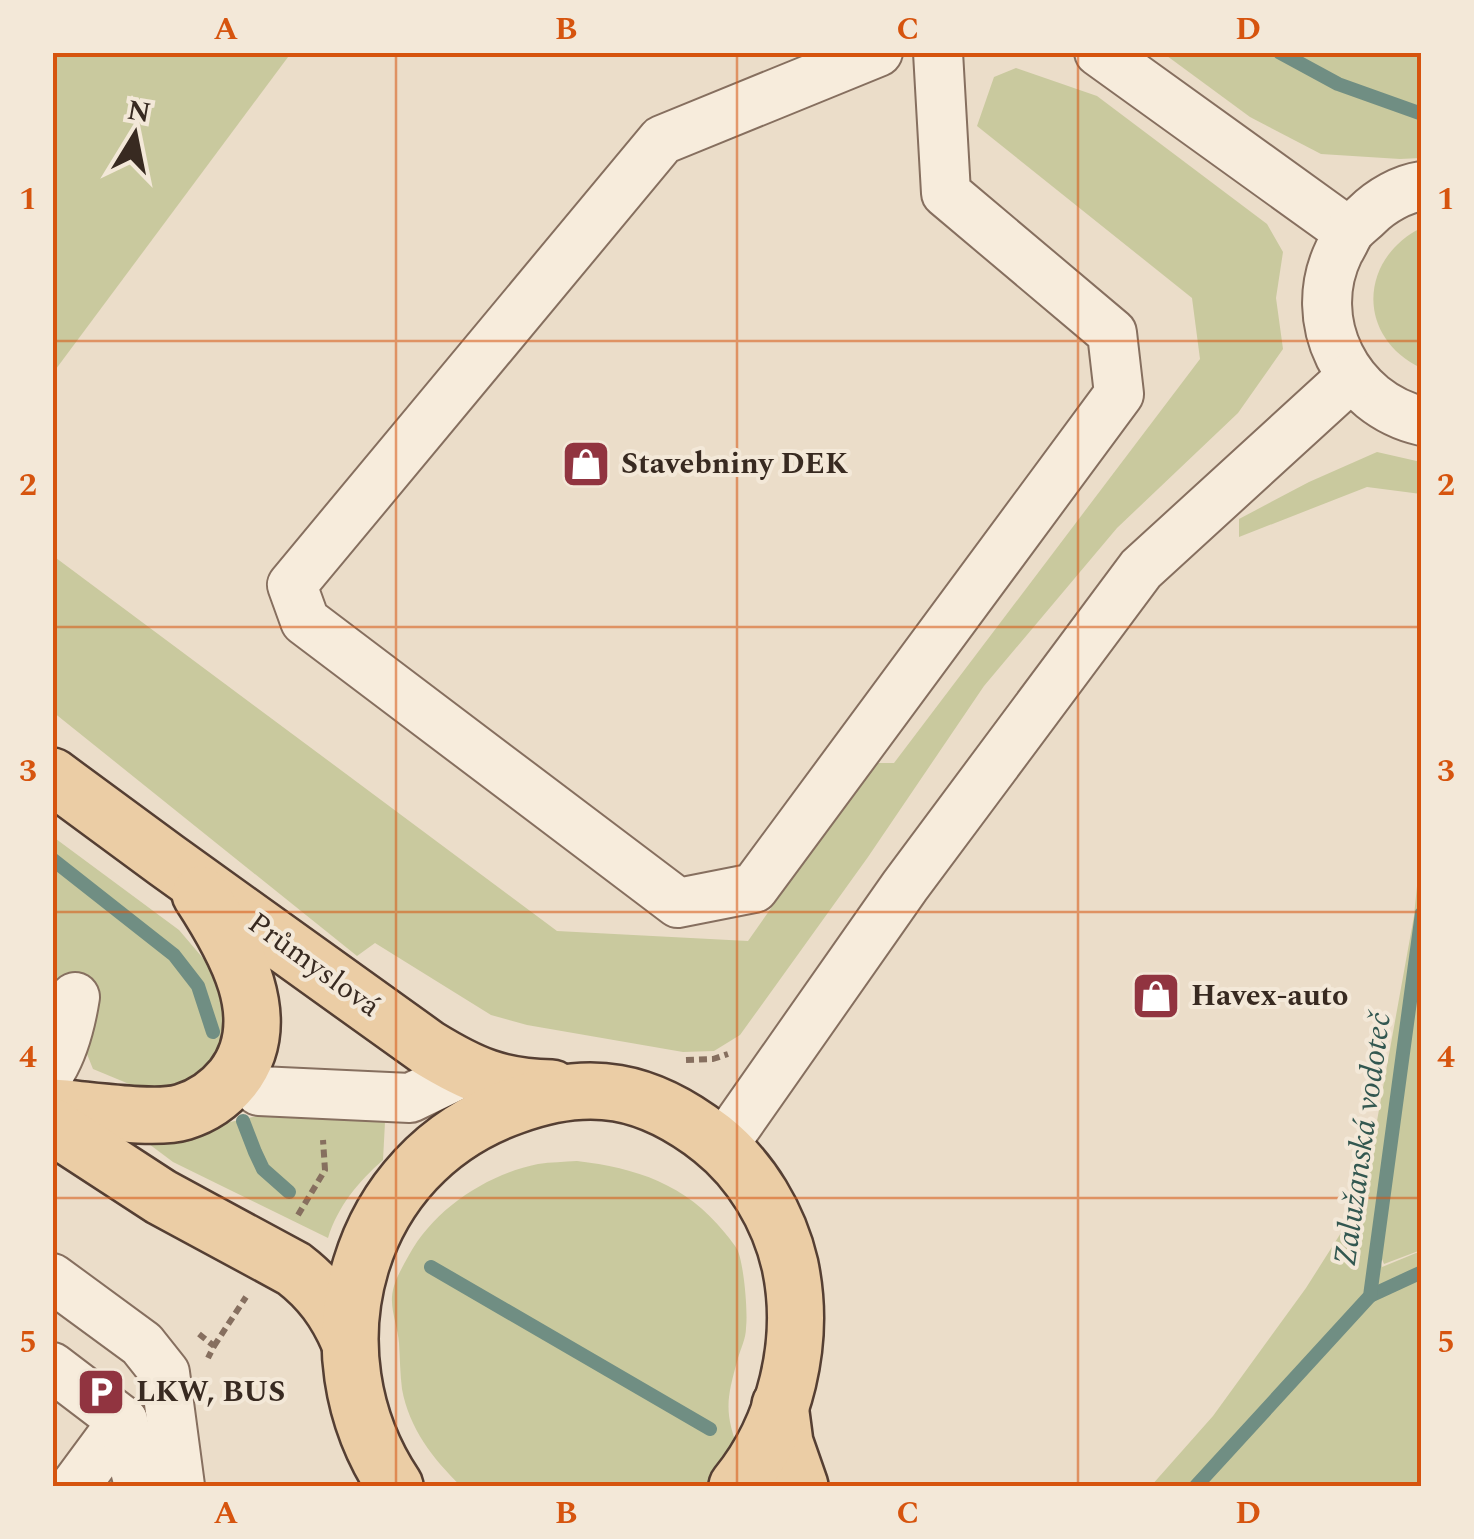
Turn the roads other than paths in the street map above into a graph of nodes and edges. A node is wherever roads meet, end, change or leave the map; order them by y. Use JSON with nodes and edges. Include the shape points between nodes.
{"nodes":[{"id":1,"x":878,"y":52,"type":"edge"},
{"id":2,"x":938,"y":52,"type":"edge"},
{"id":3,"x":1099,"y":52,"type":"edge"},
{"id":4,"x":1422,"y":186,"type":"edge"},
{"id":5,"x":1349,"y":232,"type":"junction"},
{"id":6,"x":1351,"y":378,"type":"junction"},
{"id":7,"x":1422,"y":421,"type":"edge"},
{"id":8,"x":52,"y":776,"type":"edge"},
{"id":9,"x":166,"y":860,"type":"junction"},
{"id":10,"x":75,"y":997,"type":"dead end"},
{"id":11,"x":52,"y":1069,"type":"edge"},
{"id":12,"x":466,"y":1071,"type":"junction"},
{"id":13,"x":600,"y":1090,"type":"junction"},
{"id":14,"x":258,"y":1091,"type":"dead end"},
{"id":15,"x":52,"y":1107,"type":"edge"},
{"id":16,"x":52,"y":1126,"type":"edge"},
{"id":17,"x":722,"y":1147,"type":"junction"},
{"id":18,"x":52,"y":1278,"type":"edge"},
{"id":19,"x":349,"y":1341,"type":"junction"},
{"id":20,"x":52,"y":1367,"type":"edge"},
{"id":21,"x":780,"y":1405,"type":"junction"},
{"id":22,"x":123,"y":1421,"type":"junction"},
{"id":23,"x":382,"y":1476,"type":"edge"},
{"id":24,"x":75,"y":1486,"type":"edge"},
{"id":25,"x":139,"y":1486,"type":"edge"},
{"id":26,"x":180,"y":1486,"type":"edge"},
{"id":27,"x":737,"y":1486,"type":"edge"},
{"id":28,"x":800,"y":1486,"type":"edge"}],
"edges":[{"from":1,"to":2,"type":"street","via":[[662,140],[292,585],[305,621],[678,903],[754,888],[1119,394],[1112,333],[946,193]]},
{"from":3,"to":5,"type":"street"},
{"from":4,"to":5,"type":"street","via":[[1378,204]]},
{"from":5,"to":6,"type":"street","via":[[1332,267],[1326,306],[1332,344]]},
{"from":6,"to":7,"type":"street","via":[[1376,402]]},
{"from":6,"to":17,"type":"street","via":[[1141,570],[905,886]]},
{"from":8,"to":9,"type":"main road","name":"Průmyslová"},
{"from":9,"to":12,"type":"main road","name":"Průmyslová"},
{"from":9,"to":15,"type":"main road","via":[[198,892],[236,956],[252,1011],[240,1069],[204,1104],[181,1113]]},
{"from":10,"to":11,"type":"street"},
{"from":12,"to":13,"type":"main road","name":"Průmyslová","via":[[501,1084]]},
{"from":12,"to":14,"type":"street","via":[[410,1098]]},
{"from":13,"to":17,"type":"main road","via":[[664,1108]]},
{"from":13,"to":19,"type":"main road","via":[[554,1094],[494,1113],[433,1152],[408,1177],[370,1237],[358,1271]]},
{"from":16,"to":19,"type":"main road","via":[[162,1197],[294,1269],[328,1300]]},
{"from":17,"to":21,"type":"main road","via":[[770,1210],[786,1248],[797,1327]]},
{"from":18,"to":26,"type":"street","via":[[142,1344],[165,1373]]},
{"from":19,"to":23,"type":"main road","via":[[356,1400]]},
{"from":20,"to":22,"type":"street"},
{"from":21,"to":27,"type":"main road"},
{"from":21,"to":28,"type":"main road"},
{"from":22,"to":24,"type":"street"},
{"from":22,"to":25,"type":"street"}]}
